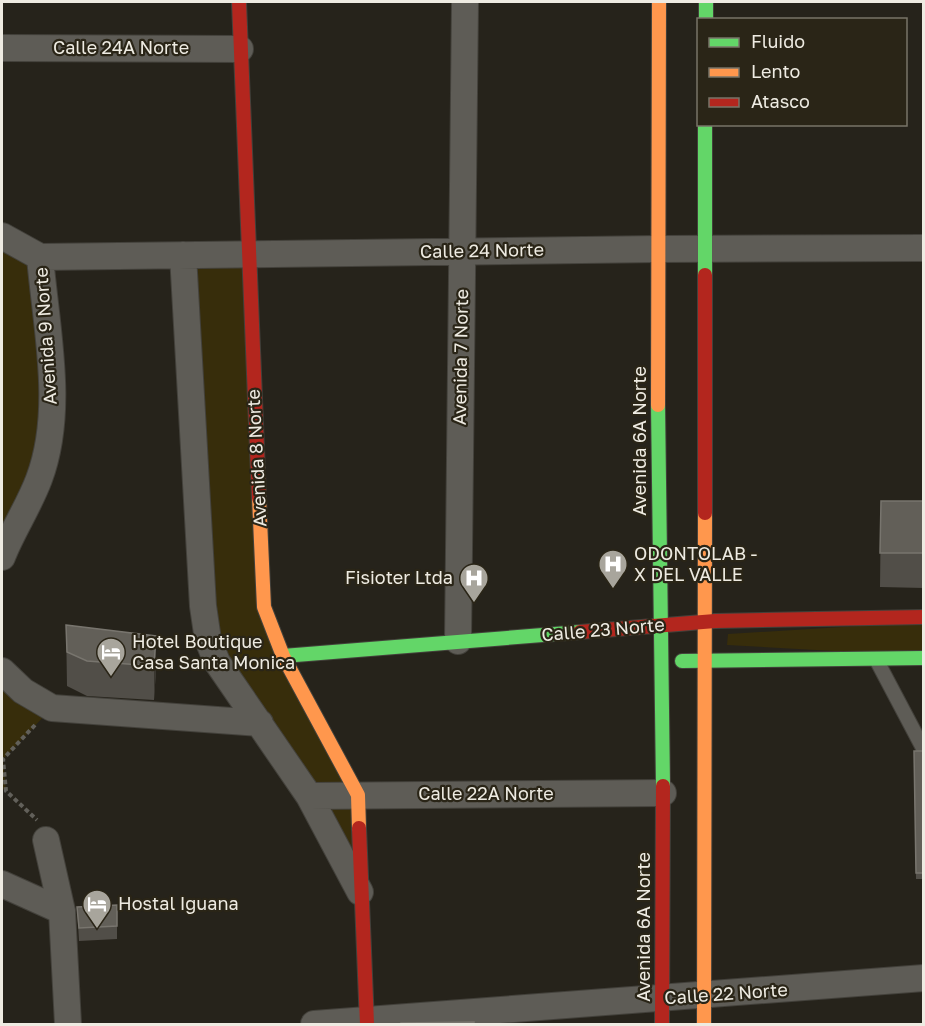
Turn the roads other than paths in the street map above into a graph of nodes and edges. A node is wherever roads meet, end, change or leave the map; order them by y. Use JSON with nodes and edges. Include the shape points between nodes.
{"nodes":[{"id":1,"x":238,"y":2,"type":"edge"},
{"id":2,"x":465,"y":2,"type":"edge"},
{"id":3,"x":659,"y":2,"type":"edge"},
{"id":4,"x":706,"y":2,"type":"edge"},
{"id":5,"x":706,"y":18,"type":"edge"},
{"id":6,"x":2,"y":48,"type":"edge"},
{"id":7,"x":240,"y":49,"type":"junction"},
{"id":8,"x":705,"y":126,"type":"edge"},
{"id":9,"x":2,"y":236,"type":"edge"},
{"id":10,"x":705,"y":248,"type":"junction"},
{"id":11,"x":924,"y":248,"type":"edge"},
{"id":12,"x":658,"y":249,"type":"junction"},
{"id":13,"x":462,"y":251,"type":"junction"},
{"id":14,"x":247,"y":254,"type":"junction"},
{"id":15,"x":183,"y":255,"type":"junction"},
{"id":16,"x":40,"y":257,"type":"junction"},
{"id":17,"x":2,"y":557,"type":"edge"},
{"id":18,"x":924,"y":617,"type":"edge"},
{"id":19,"x":704,"y":622,"type":"junction"},
{"id":20,"x":659,"y":625,"type":"junction"},
{"id":21,"x":458,"y":641,"type":"junction"},
{"id":22,"x":283,"y":656,"type":"junction"},
{"id":23,"x":924,"y":658,"type":"edge"},
{"id":24,"x":876,"y":659,"type":"junction"},
{"id":25,"x":704,"y":660,"type":"junction"},
{"id":26,"x":660,"y":661,"type":"junction"},
{"id":27,"x":2,"y":671,"type":"edge"},
{"id":28,"x":260,"y":723,"type":"junction"},
{"id":29,"x":924,"y":750,"type":"edge"},
{"id":30,"x":663,"y":793,"type":"junction"},
{"id":31,"x":358,"y":795,"type":"junction"},
{"id":32,"x":309,"y":796,"type":"junction"},
{"id":33,"x":46,"y":840,"type":"road end"},
{"id":34,"x":2,"y":884,"type":"edge"},
{"id":35,"x":360,"y":893,"type":"junction"},
{"id":36,"x":62,"y":911,"type":"junction"},
{"id":37,"x":924,"y":978,"type":"edge"},
{"id":38,"x":703,"y":997,"type":"junction"},
{"id":39,"x":661,"y":998,"type":"junction"},
{"id":40,"x":367,"y":1021,"type":"edge"},
{"id":41,"x":68,"y":1024,"type":"edge"},
{"id":42,"x":314,"y":1024,"type":"edge"},
{"id":43,"x":663,"y":1024,"type":"edge"},
{"id":44,"x":704,"y":1024,"type":"edge"}],
"edges":[{"from":1,"to":7,"type":"street","name":"Avenida 8 Norte"},
{"from":2,"to":13,"type":"street","name":"Avenida 7 Norte"},
{"from":3,"to":12,"type":"street","name":"Avenida 6A Norte"},
{"from":4,"to":5,"type":"street"},
{"from":6,"to":7,"type":"street","name":"Calle 24A Norte"},
{"from":7,"to":14,"type":"street","name":"Avenida 8 Norte"},
{"from":8,"to":10,"type":"street"},
{"from":9,"to":16,"type":"street","name":"Avenida 9 Norte"},
{"from":10,"to":11,"type":"street","name":"Calle 24 Norte"},
{"from":10,"to":12,"type":"street","name":"Calle 24 Norte"},
{"from":10,"to":19,"type":"street"},
{"from":12,"to":13,"type":"street","name":"Calle 24 Norte"},
{"from":12,"to":20,"type":"street","name":"Avenida 6A Norte"},
{"from":13,"to":14,"type":"street","name":"Calle 24 Norte"},
{"from":13,"to":21,"type":"street","name":"Avenida 7 Norte"},
{"from":14,"to":15,"type":"street","name":"Calle 24 Norte"},
{"from":14,"to":22,"type":"street","name":"Avenida 8 Norte","via":[[264,607]]},
{"from":15,"to":16,"type":"street","name":"Calle 24 Norte"},
{"from":15,"to":28,"type":"street","name":"Avenida 8 Norte","via":[[208,640],[217,662]]},
{"from":16,"to":17,"type":"street","name":"Avenida 9 Norte","via":[[51,364],[51,417],[39,479]]},
{"from":18,"to":19,"type":"street","name":"Calle 23 Norte"},
{"from":19,"to":20,"type":"street","name":"Calle 23 Norte"},
{"from":19,"to":25,"type":"street"},
{"from":20,"to":21,"type":"street","name":"Calle 23 Norte"},
{"from":20,"to":26,"type":"street","name":"Avenida 6A Norte"},
{"from":21,"to":22,"type":"street","name":"Calle 23 Norte"},
{"from":22,"to":31,"type":"street","name":"Avenida 8 Norte"},
{"from":23,"to":24,"type":"street","name":"Calle 23 Norte"},
{"from":24,"to":25,"type":"street","name":"Calle 23 Norte"},
{"from":24,"to":29,"type":"lane"},
{"from":25,"to":26,"type":"street","name":"Calle 23 Norte"},
{"from":25,"to":38,"type":"street"},
{"from":26,"to":30,"type":"street","name":"Avenida 6A Norte"},
{"from":27,"to":28,"type":"street","via":[[23,692],[52,708]]},
{"from":28,"to":32,"type":"street","name":"Avenida 8 Norte"},
{"from":30,"to":31,"type":"street","name":"Calle 22A Norte"},
{"from":30,"to":39,"type":"street","name":"Avenida 6A Norte"},
{"from":31,"to":32,"type":"street","name":"Calle 22A Norte"},
{"from":31,"to":35,"type":"street","name":"Avenida 8 Norte"},
{"from":32,"to":35,"type":"street","name":"Avenida 8 Norte"},
{"from":33,"to":36,"type":"street"},
{"from":34,"to":36,"type":"street"},
{"from":35,"to":40,"type":"street","name":"Avenida 8 Norte"},
{"from":36,"to":41,"type":"street"},
{"from":37,"to":38,"type":"street","name":"Calle 22 Norte"},
{"from":38,"to":39,"type":"street","name":"Calle 22 Norte"},
{"from":38,"to":44,"type":"street"},
{"from":39,"to":40,"type":"street","name":"Calle 22 Norte"},
{"from":39,"to":43,"type":"street","name":"Avenida 6A Norte"},
{"from":40,"to":42,"type":"street","name":"Calle 22 Norte"}]}
